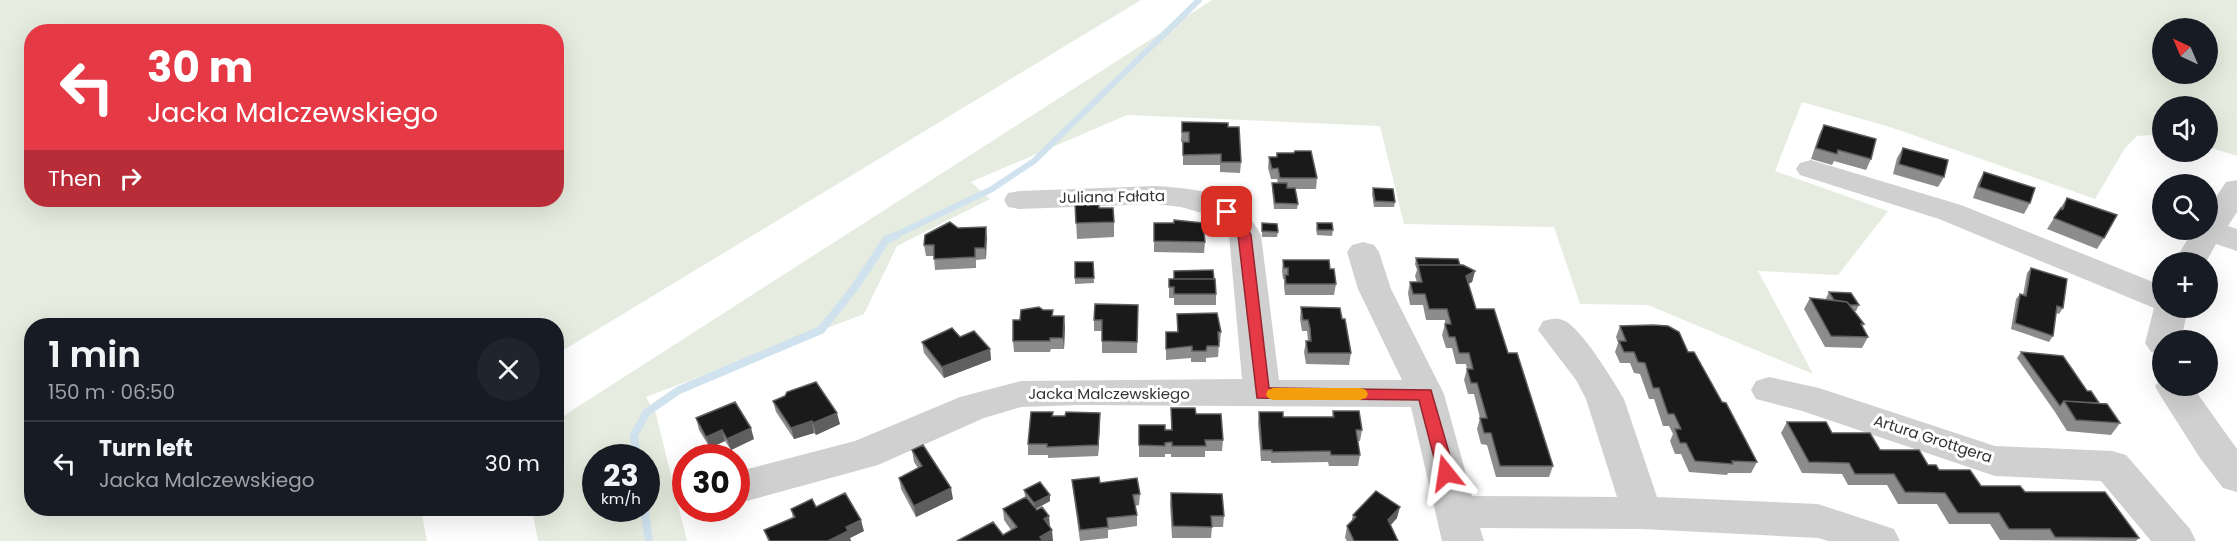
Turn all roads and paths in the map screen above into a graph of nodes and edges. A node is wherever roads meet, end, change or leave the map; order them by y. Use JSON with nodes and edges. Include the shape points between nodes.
{"nodes":[{"id":1,"x":1811,"y":169,"type":"dead end"},
{"id":2,"x":2237,"y":189,"type":"edge"},
{"id":3,"x":1020,"y":200,"type":"dead end"},
{"id":4,"x":2223,"y":236,"type":"edge"},
{"id":5,"x":1363,"y":252,"type":"dead end"},
{"id":6,"x":2203,"y":252,"type":"edge"},
{"id":7,"x":2152,"y":295,"type":"edge"},
{"id":8,"x":1555,"y":330,"type":"dead end"},
{"id":9,"x":1769,"y":390,"type":"dead end"},
{"id":10,"x":1262,"y":394,"type":"junction"},
{"id":11,"x":1426,"y":394,"type":"junction"},
{"id":12,"x":2180,"y":396,"type":"edge"},
{"id":13,"x":2237,"y":477,"type":"edge"},
{"id":14,"x":750,"y":484,"type":"edge"},
{"id":15,"x":1642,"y":513,"type":"junction"},
{"id":16,"x":1460,"y":527,"type":"edge"},
{"id":17,"x":1879,"y":541,"type":"edge"},
{"id":18,"x":2175,"y":541,"type":"edge"}],
"edges":[{"from":1,"to":7,"type":"street","via":[[1950,212]]},
{"from":2,"to":4,"type":"street"},
{"from":3,"to":10,"type":"street","name":"Juliana Fałata","via":[[1156,195],[1190,198],[1231,214],[1245,235]]},
{"from":4,"to":6,"type":"street"},
{"from":5,"to":11,"type":"street","via":[[1371,284]]},
{"from":8,"to":15,"type":"street","via":[[1590,372],[1605,399]]},
{"from":9,"to":18,"type":"street","name":"Artura Grottgera","via":[[1806,398],[1995,461],[2112,466]]},
{"from":10,"to":11,"type":"street","name":"Jacka Malczewskiego"},
{"from":10,"to":14,"type":"street","name":"Jacka Malczewskiego","via":[[1020,394],[973,407],[864,454]]},
{"from":11,"to":16,"type":"street"},
{"from":12,"to":13,"type":"street"},
{"from":15,"to":16,"type":"street"},
{"from":15,"to":17,"type":"street","via":[[1818,521]]}]}
